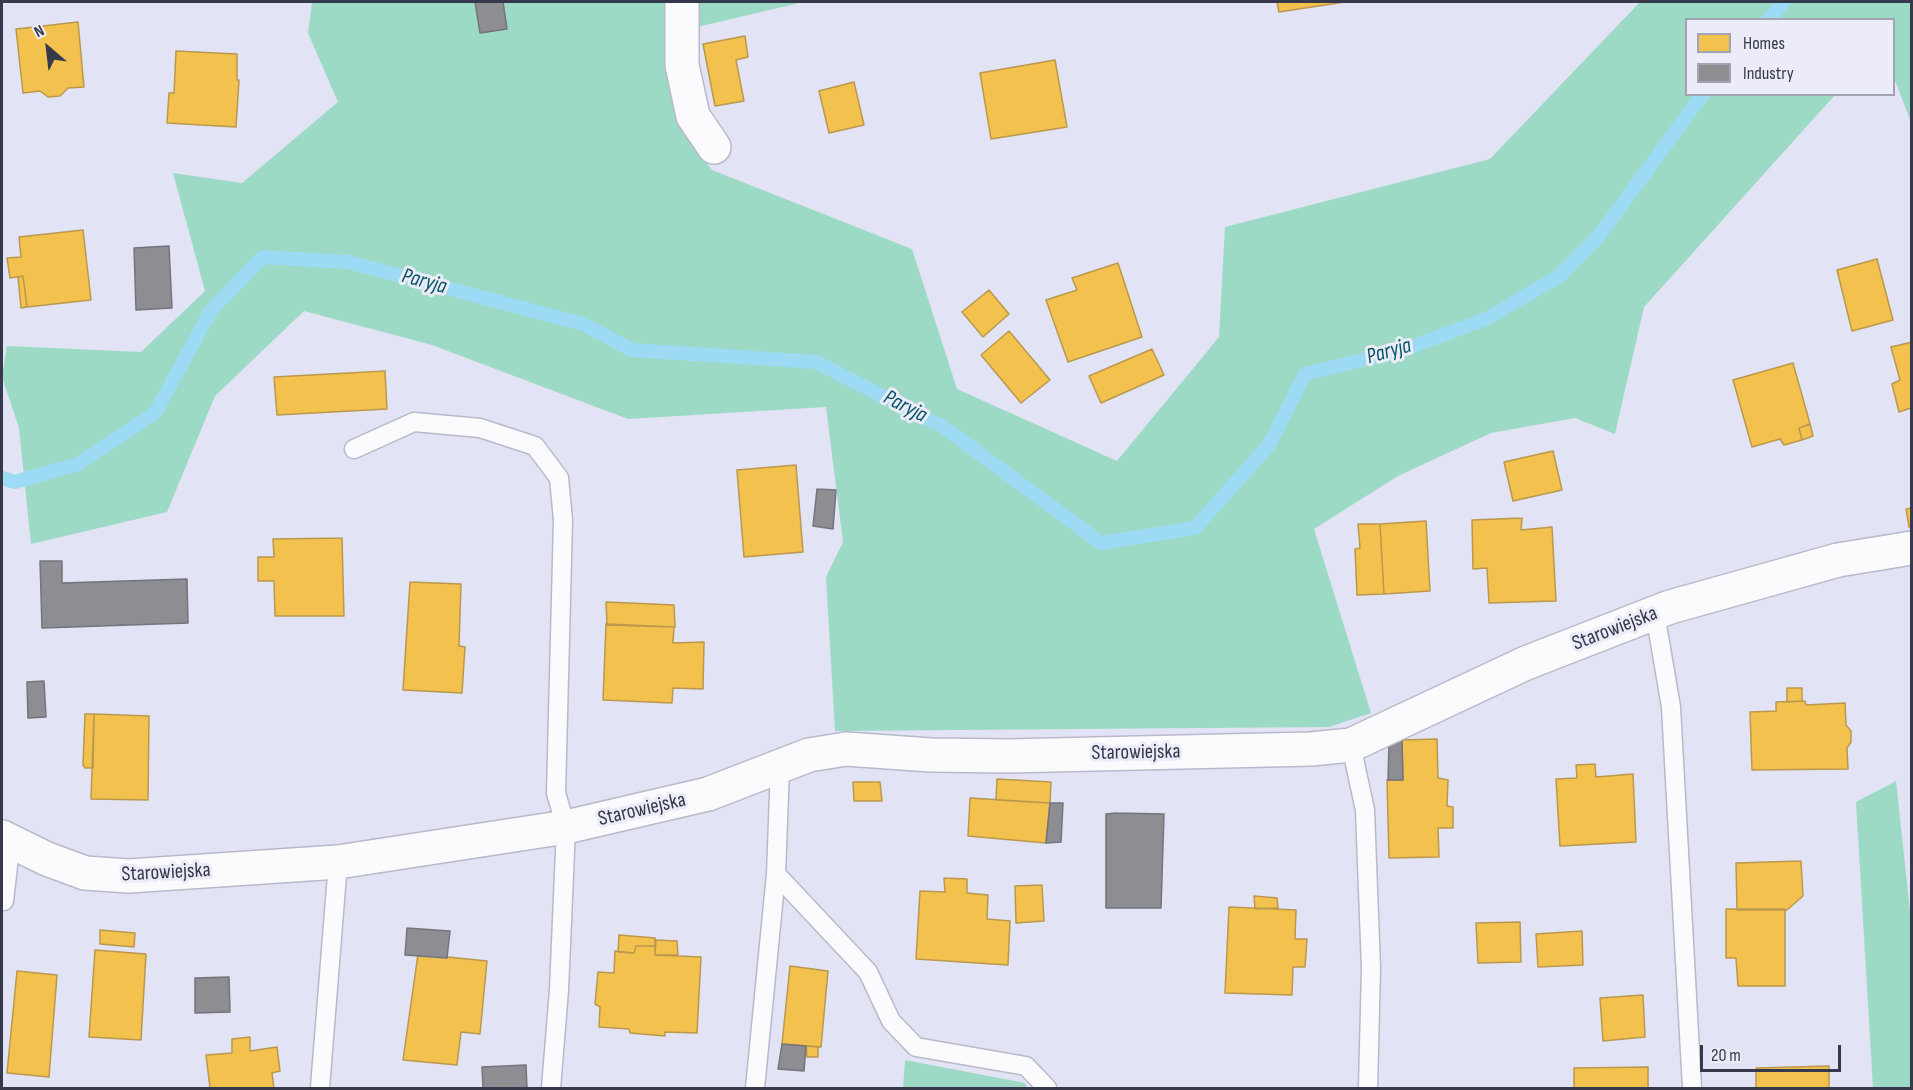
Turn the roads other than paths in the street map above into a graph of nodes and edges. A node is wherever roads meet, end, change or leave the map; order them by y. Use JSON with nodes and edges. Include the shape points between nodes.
{"nodes":[{"id":1,"x":682,"y":2,"type":"edge"},
{"id":2,"x":714,"y":147,"type":"dead end"},
{"id":3,"x":354,"y":449,"type":"dead end"},
{"id":4,"x":1911,"y":548,"type":"edge"},
{"id":5,"x":1655,"y":613,"type":"junction"},
{"id":6,"x":1351,"y":745,"type":"junction"},
{"id":7,"x":780,"y":767,"type":"junction"},
{"id":8,"x":566,"y":827,"type":"junction"},
{"id":9,"x":6,"y":838,"type":"edge"},
{"id":10,"x":338,"y":862,"type":"junction"},
{"id":11,"x":776,"y":874,"type":"junction"},
{"id":12,"x":4,"y":901,"type":"dead end"},
{"id":13,"x":320,"y":1089,"type":"edge"},
{"id":14,"x":550,"y":1089,"type":"edge"},
{"id":15,"x":755,"y":1089,"type":"edge"},
{"id":16,"x":1047,"y":1089,"type":"edge"},
{"id":17,"x":1368,"y":1089,"type":"edge"},
{"id":18,"x":1692,"y":1089,"type":"edge"}],
"edges":[{"from":1,"to":2,"type":"street","via":[[682,65],[693,116]]},
{"from":3,"to":8,"type":"lane","via":[[414,422],[480,428],[535,446],[560,478],[563,520],[556,793]]},
{"from":4,"to":5,"type":"street","name":"Starowiejska","via":[[1838,560]]},
{"from":5,"to":6,"type":"street","name":"Starowiejska","via":[[1526,663]]},
{"from":5,"to":18,"type":"lane","via":[[1671,706]]},
{"from":6,"to":7,"type":"street","name":"Starowiejska","via":[[1009,756],[846,749],[809,755]]},
{"from":6,"to":17,"type":"lane","via":[[1365,810],[1371,968]]},
{"from":7,"to":8,"type":"street","name":"Starowiejska","via":[[708,794]]},
{"from":7,"to":11,"type":"lane"},
{"from":8,"to":10,"type":"street","name":"Starowiejska"},
{"from":8,"to":14,"type":"lane"},
{"from":9,"to":10,"type":"street","name":"Starowiejska","via":[[85,873],[129,876]]},
{"from":9,"to":12,"type":"lane"},
{"from":10,"to":13,"type":"lane"},
{"from":11,"to":15,"type":"lane"},
{"from":11,"to":16,"type":"lane","via":[[868,972],[891,1021],[916,1047],[1026,1066]]}]}
